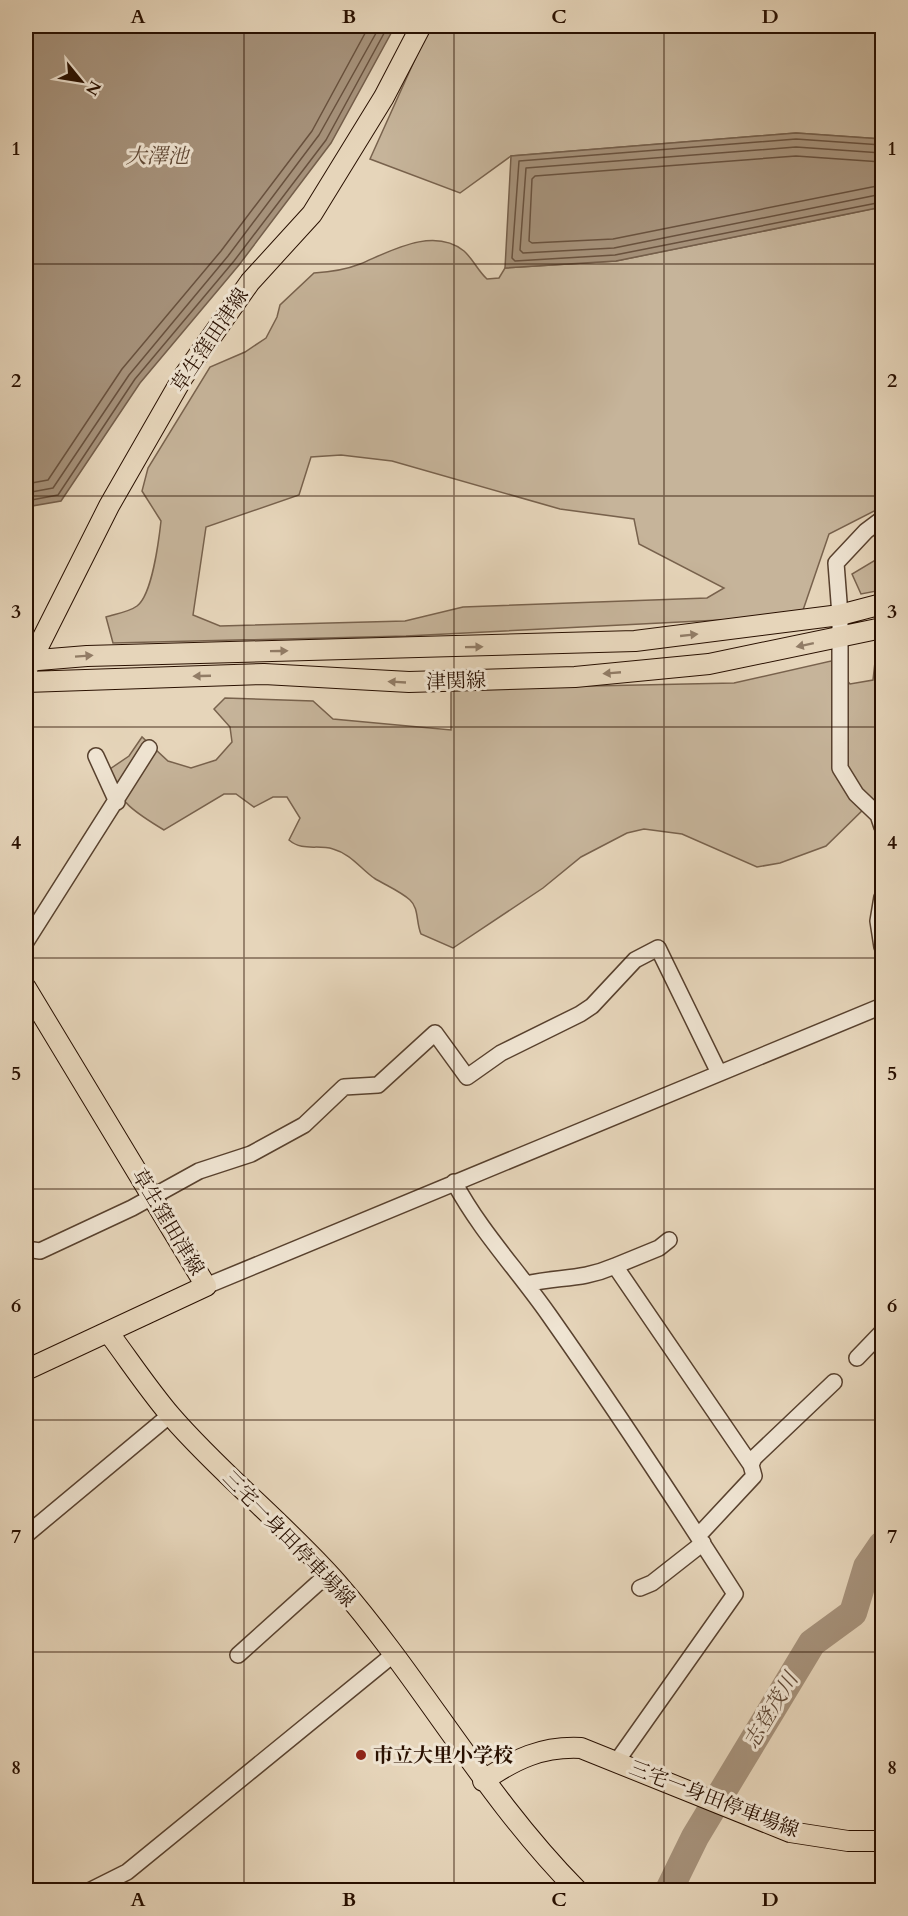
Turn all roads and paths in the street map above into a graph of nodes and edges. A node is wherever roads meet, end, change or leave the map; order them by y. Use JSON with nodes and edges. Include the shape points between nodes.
{"nodes":[{"id":1,"x":420,"y":26,"type":"edge"},
{"id":2,"x":882,"y":519,"type":"edge"},
{"id":3,"x":882,"y":604,"type":"edge"},
{"id":4,"x":840,"y":615,"type":"junction"},
{"id":5,"x":882,"y":628,"type":"edge"},
{"id":6,"x":840,"y":638,"type":"junction"},
{"id":7,"x":27,"y":664,"type":"edge"},
{"id":8,"x":26,"y":682,"type":"edge"},
{"id":9,"x":149,"y":748,"type":"dead end"},
{"id":10,"x":96,"y":756,"type":"dead end"},
{"id":11,"x":117,"y":802,"type":"junction"},
{"id":12,"x":882,"y":827,"type":"edge"},
{"id":13,"x":882,"y":897,"type":"edge"},
{"id":14,"x":26,"y":942,"type":"edge"},
{"id":15,"x":882,"y":947,"type":"edge"},
{"id":16,"x":26,"y":988,"type":"edge"},
{"id":17,"x":882,"y":1006,"type":"edge"},
{"id":18,"x":719,"y":1073,"type":"junction"},
{"id":19,"x":454,"y":1182,"type":"junction"},
{"id":20,"x":153,"y":1197,"type":"junction"},
{"id":21,"x":669,"y":1240,"type":"dead end"},
{"id":22,"x":26,"y":1249,"type":"edge"},
{"id":23,"x":615,"y":1266,"type":"junction"},
{"id":24,"x":526,"y":1284,"type":"junction"},
{"id":25,"x":206,"y":1286,"type":"junction"},
{"id":26,"x":108,"y":1332,"type":"junction"},
{"id":27,"x":882,"y":1332,"type":"edge"},
{"id":28,"x":857,"y":1358,"type":"dead end"},
{"id":29,"x":26,"y":1370,"type":"edge"},
{"id":30,"x":834,"y":1382,"type":"dead end"},
{"id":31,"x":170,"y":1415,"type":"junction"},
{"id":32,"x":751,"y":1465,"type":"junction"},
{"id":33,"x":26,"y":1535,"type":"edge"},
{"id":34,"x":700,"y":1540,"type":"junction"},
{"id":35,"x":328,"y":1574,"type":"junction"},
{"id":36,"x":640,"y":1588,"type":"dead end"},
{"id":37,"x":394,"y":1654,"type":"junction"},
{"id":38,"x":238,"y":1655,"type":"dead end"},
{"id":39,"x":617,"y":1761,"type":"junction"},
{"id":40,"x":483,"y":1781,"type":"junction"},
{"id":41,"x":882,"y":1841,"type":"edge"},
{"id":42,"x":91,"y":1890,"type":"edge"},
{"id":43,"x":577,"y":1890,"type":"edge"}],
"edges":[{"from":1,"to":7,"type":"main road","name":"草生窪田津線","via":[[384,97],[312,214],[250,282],[183,376],[108,506]]},
{"from":2,"to":4,"type":"street","via":[[836,563]]},
{"from":3,"to":4,"type":"main road","name":"津関線"},
{"from":4,"to":6,"type":"street"},
{"from":7,"to":4,"type":"main road","name":"津関線","one_way":true,"via":[[87,656],[634,641]]},
{"from":5,"to":6,"type":"main road","name":"津関線"},
{"from":6,"to":8,"type":"main road","name":"津関線","one_way":true,"via":[[709,664],[575,677],[409,682],[264,674]]},
{"from":6,"to":12,"type":"street","via":[[840,768],[856,794],[878,815]]},
{"from":9,"to":11,"type":"street"},
{"from":10,"to":11,"type":"street"},
{"from":11,"to":14,"type":"street"},
{"from":13,"to":15,"type":"street","via":[[878,921]]},
{"from":16,"to":20,"type":"main road","name":"草生窪田津線"},
{"from":17,"to":18,"type":"street"},
{"from":18,"to":19,"type":"street"},
{"from":18,"to":20,"type":"street","via":[[658,948],[635,960],[592,1006],[501,1053],[467,1077],[435,1033],[378,1085],[344,1088],[304,1125],[251,1154],[199,1171]]},
{"from":19,"to":24,"type":"street","via":[[474,1219]]},
{"from":19,"to":25,"type":"street"},
{"from":20,"to":22,"type":"street","via":[[40,1251]]},
{"from":20,"to":25,"type":"main road","name":"草生窪田津線"},
{"from":21,"to":23,"type":"street"},
{"from":23,"to":24,"type":"street","via":[[579,1278]]},
{"from":23,"to":32,"type":"street"},
{"from":24,"to":34,"type":"street"},
{"from":25,"to":26,"type":"main road","name":"草生窪田津線"},
{"from":26,"to":29,"type":"main road","name":"草生窪田津線"},
{"from":26,"to":31,"type":"main road","name":"三宅一身田停車場線"},
{"from":27,"to":28,"type":"street"},
{"from":30,"to":32,"type":"street"},
{"from":31,"to":33,"type":"street"},
{"from":31,"to":35,"type":"main road","name":"三宅一身田停車場線"},
{"from":32,"to":34,"type":"street","via":[[754,1476]]},
{"from":34,"to":36,"type":"street","via":[[652,1583]]},
{"from":34,"to":39,"type":"street","via":[[735,1594]]},
{"from":35,"to":37,"type":"main road","name":"三宅一身田停車場線"},
{"from":35,"to":38,"type":"street"},
{"from":37,"to":40,"type":"main road","name":"三宅一身田停車場線"},
{"from":37,"to":42,"type":"street","via":[[127,1872]]},
{"from":39,"to":40,"type":"main road","name":"三宅一身田停車場線","via":[[581,1748],[562,1747],[515,1759]]},
{"from":39,"to":41,"type":"main road","name":"三宅一身田停車場線","via":[[790,1832],[848,1841]]},
{"from":40,"to":43,"type":"main road","name":"三宅一身田停車場線"}]}
